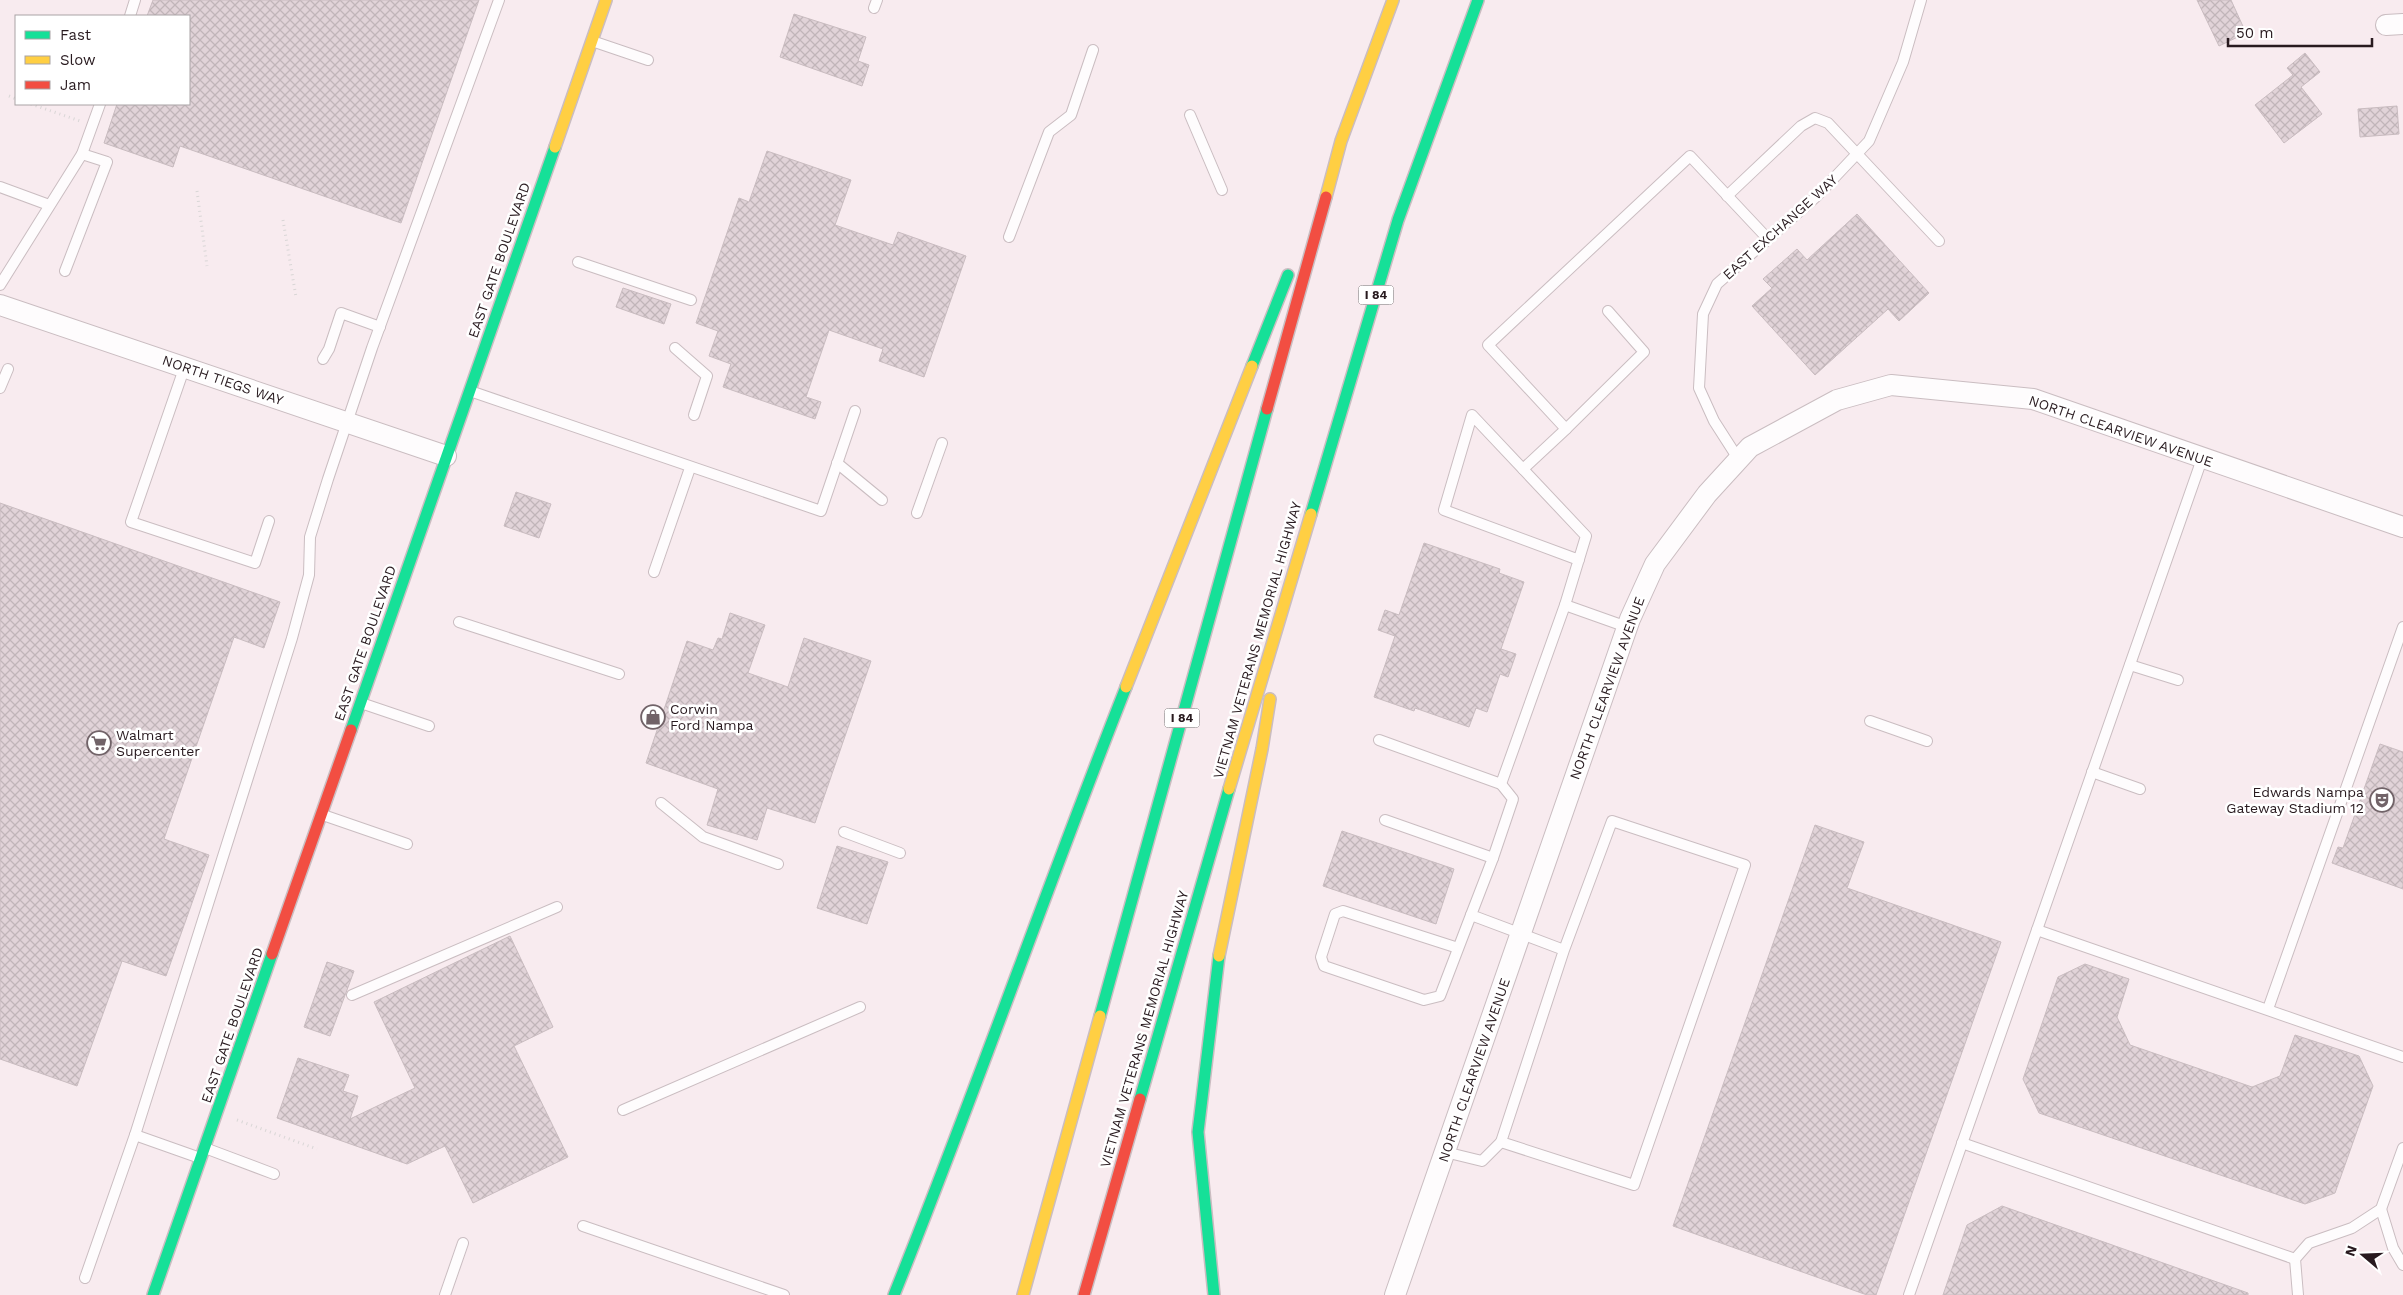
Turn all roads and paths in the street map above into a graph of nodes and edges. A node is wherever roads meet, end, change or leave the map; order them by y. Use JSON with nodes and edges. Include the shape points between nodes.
{"nodes":[{"id":1,"x":135,"y":0,"type":"edge"},
{"id":2,"x":499,"y":0,"type":"edge"},
{"id":3,"x":606,"y":0,"type":"edge"},
{"id":4,"x":1393,"y":0,"type":"edge"},
{"id":5,"x":1478,"y":0,"type":"edge"},
{"id":6,"x":1921,"y":0,"type":"edge"},
{"id":7,"x":130,"y":15,"type":"edge"},
{"id":8,"x":592,"y":40,"type":"junction"},
{"id":9,"x":1094,"y":50,"type":"dead end"},
{"id":10,"x":648,"y":60,"type":"dead end"},
{"id":11,"x":9,"y":96,"type":"dead end"},
{"id":12,"x":15,"y":99,"type":"edge"},
{"id":13,"x":34,"y":105,"type":"edge"},
{"id":14,"x":100,"y":105,"type":"edge"},
{"id":15,"x":1190,"y":115,"type":"dead end"},
{"id":16,"x":80,"y":121,"type":"dead end"},
{"id":17,"x":1341,"y":142,"type":"junction"},
{"id":18,"x":82,"y":154,"type":"junction"},
{"id":19,"x":1857,"y":154,"type":"junction"},
{"id":20,"x":0,"y":188,"type":"edge"},
{"id":21,"x":1222,"y":190,"type":"dead end"},
{"id":22,"x":197,"y":192,"type":"dead end"},
{"id":23,"x":1728,"y":196,"type":"junction"},
{"id":24,"x":49,"y":205,"type":"junction"},
{"id":25,"x":283,"y":220,"type":"dead end"},
{"id":26,"x":1009,"y":237,"type":"dead end"},
{"id":27,"x":1768,"y":239,"type":"junction"},
{"id":28,"x":1939,"y":241,"type":"dead end"},
{"id":29,"x":1301,"y":243,"type":"dead end"},
{"id":30,"x":578,"y":262,"type":"dead end"},
{"id":31,"x":1294,"y":262,"type":"dead end"},
{"id":32,"x":207,"y":266,"type":"dead end"},
{"id":33,"x":65,"y":271,"type":"dead end"},
{"id":34,"x":0,"y":285,"type":"edge"},
{"id":35,"x":296,"y":297,"type":"dead end"},
{"id":36,"x":691,"y":300,"type":"dead end"},
{"id":37,"x":0,"y":305,"type":"edge"},
{"id":38,"x":1608,"y":311,"type":"dead end"},
{"id":39,"x":380,"y":327,"type":"junction"},
{"id":40,"x":675,"y":348,"type":"dead end"},
{"id":41,"x":323,"y":358,"type":"dead end"},
{"id":42,"x":185,"y":366,"type":"junction"},
{"id":43,"x":8,"y":369,"type":"dead end"},
{"id":44,"x":0,"y":388,"type":"edge"},
{"id":45,"x":469,"y":391,"type":"junction"},
{"id":46,"x":855,"y":411,"type":"dead end"},
{"id":47,"x":694,"y":415,"type":"dead end"},
{"id":48,"x":348,"y":422,"type":"junction"},
{"id":49,"x":1566,"y":429,"type":"junction"},
{"id":50,"x":942,"y":443,"type":"dead end"},
{"id":51,"x":446,"y":456,"type":"junction"},
{"id":52,"x":2202,"y":458,"type":"junction"},
{"id":53,"x":1739,"y":460,"type":"junction"},
{"id":54,"x":836,"y":463,"type":"junction"},
{"id":55,"x":690,"y":468,"type":"junction"},
{"id":56,"x":1522,"y":468,"type":"junction"},
{"id":57,"x":882,"y":500,"type":"dead end"},
{"id":58,"x":917,"y":513,"type":"dead end"},
{"id":59,"x":269,"y":521,"type":"dead end"},
{"id":60,"x":2403,"y":527,"type":"edge"},
{"id":61,"x":1579,"y":560,"type":"junction"},
{"id":62,"x":654,"y":572,"type":"dead end"},
{"id":63,"x":1286,"y":594,"type":"junction"},
{"id":64,"x":1565,"y":605,"type":"junction"},
{"id":65,"x":459,"y":622,"type":"dead end"},
{"id":66,"x":1627,"y":627,"type":"junction"},
{"id":67,"x":2403,"y":627,"type":"edge"},
{"id":68,"x":2130,"y":665,"type":"junction"},
{"id":69,"x":619,"y":674,"type":"dead end"},
{"id":70,"x":2178,"y":680,"type":"dead end"},
{"id":71,"x":360,"y":703,"type":"junction"},
{"id":72,"x":1870,"y":721,"type":"dead end"},
{"id":73,"x":429,"y":726,"type":"dead end"},
{"id":74,"x":1378,"y":740,"type":"dead end"},
{"id":75,"x":1927,"y":741,"type":"dead end"},
{"id":76,"x":2092,"y":772,"type":"junction"},
{"id":77,"x":1501,"y":784,"type":"junction"},
{"id":78,"x":2140,"y":789,"type":"dead end"},
{"id":79,"x":661,"y":803,"type":"dead end"},
{"id":80,"x":321,"y":815,"type":"junction"},
{"id":81,"x":1385,"y":820,"type":"dead end"},
{"id":82,"x":844,"y":832,"type":"dead end"},
{"id":83,"x":407,"y":844,"type":"dead end"},
{"id":84,"x":900,"y":853,"type":"dead end"},
{"id":85,"x":1492,"y":858,"type":"junction"},
{"id":86,"x":778,"y":864,"type":"dead end"},
{"id":87,"x":557,"y":907,"type":"dead end"},
{"id":88,"x":1470,"y":915,"type":"junction"},
{"id":89,"x":2037,"y":930,"type":"junction"},
{"id":90,"x":1521,"y":934,"type":"junction"},
{"id":91,"x":1458,"y":948,"type":"junction"},
{"id":92,"x":1564,"y":950,"type":"junction"},
{"id":93,"x":352,"y":995,"type":"dead end"},
{"id":94,"x":860,"y":1007,"type":"dead end"},
{"id":95,"x":2268,"y":1009,"type":"junction"},
{"id":96,"x":2403,"y":1057,"type":"edge"},
{"id":97,"x":622,"y":1110,"type":"dead end"},
{"id":98,"x":236,"y":1120,"type":"dead end"},
{"id":99,"x":135,"y":1135,"type":"junction"},
{"id":100,"x":1501,"y":1142,"type":"junction"},
{"id":101,"x":1962,"y":1143,"type":"junction"},
{"id":102,"x":2403,"y":1148,"type":"edge"},
{"id":103,"x":317,"y":1149,"type":"dead end"},
{"id":104,"x":1445,"y":1152,"type":"junction"},
{"id":105,"x":202,"y":1153,"type":"junction"},
{"id":106,"x":274,"y":1174,"type":"dead end"},
{"id":107,"x":2381,"y":1209,"type":"junction"},
{"id":108,"x":582,"y":1226,"type":"dead end"},
{"id":109,"x":463,"y":1243,"type":"dead end"},
{"id":110,"x":2295,"y":1260,"type":"junction"},
{"id":111,"x":2403,"y":1265,"type":"edge"},
{"id":112,"x":85,"y":1278,"type":"dead end"},
{"id":113,"x":153,"y":1295,"type":"edge"},
{"id":114,"x":445,"y":1295,"type":"edge"},
{"id":115,"x":784,"y":1295,"type":"edge"},
{"id":116,"x":894,"y":1295,"type":"edge"},
{"id":117,"x":1023,"y":1295,"type":"edge"},
{"id":118,"x":1084,"y":1295,"type":"edge"},
{"id":119,"x":1214,"y":1295,"type":"edge"},
{"id":120,"x":1396,"y":1295,"type":"edge"},
{"id":121,"x":1909,"y":1295,"type":"edge"},
{"id":122,"x":2298,"y":1295,"type":"edge"}],
"edges":[{"from":1,"to":7,"type":"lane"},
{"from":2,"to":39,"type":"lane"},
{"from":3,"to":8,"type":"main road","name":"EAST GATE BOULEVARD"},
{"from":4,"to":17,"type":"main road","number":"I 84"},
{"from":5,"to":63,"type":"main road","name":"VIETNAM VETERANS MEMORIAL HIGHWAY","number":"I 84","via":[[1398,220]]},
{"from":6,"to":19,"type":"lane","name":"EAST EXCHANGE WAY","via":[[1903,62],[1869,141]]},
{"from":8,"to":10,"type":"lane"},
{"from":8,"to":45,"type":"main road","name":"EAST GATE BOULEVARD"},
{"from":9,"to":26,"type":"lane","via":[[1071,115],[1049,132]]},
{"from":11,"to":12,"type":"path"},
{"from":13,"to":16,"type":"path"},
{"from":14,"to":18,"type":"lane"},
{"from":15,"to":21,"type":"lane"},
{"from":17,"to":29,"type":"main road"},
{"from":17,"to":117,"type":"main road","number":"I 84"},
{"from":18,"to":24,"type":"lane"},
{"from":18,"to":33,"type":"lane","via":[[106,162]]},
{"from":19,"to":23,"type":"lane","via":[[1828,123],[1815,118],[1801,126]]},
{"from":19,"to":27,"type":"lane","name":"EAST EXCHANGE WAY","via":[[1817,196]]},
{"from":19,"to":28,"type":"lane"},
{"from":20,"to":24,"type":"lane"},
{"from":22,"to":32,"type":"path"},
{"from":23,"to":27,"type":"lane"},
{"from":23,"to":49,"type":"lane","via":[[1690,156],[1488,345]]},
{"from":24,"to":34,"type":"lane"},
{"from":25,"to":35,"type":"path"},
{"from":27,"to":53,"type":"lane","name":"EAST EXCHANGE WAY","via":[[1717,284],[1703,314],[1698,388]]},
{"from":30,"to":36,"type":"lane"},
{"from":31,"to":116,"type":"main road","via":[[1060,854],[949,1158]]},
{"from":37,"to":42,"type":"street","name":"NORTH TIEGS WAY"},
{"from":38,"to":49,"type":"lane","via":[[1644,352]]},
{"from":39,"to":41,"type":"lane","via":[[341,313],[329,350]]},
{"from":39,"to":48,"type":"lane"},
{"from":40,"to":47,"type":"lane","via":[[707,376]]},
{"from":42,"to":48,"type":"street","name":"NORTH TIEGS WAY"},
{"from":42,"to":59,"type":"lane","via":[[130,522],[256,563]]},
{"from":43,"to":44,"type":"lane"},
{"from":45,"to":51,"type":"main road","name":"EAST GATE BOULEVARD"},
{"from":45,"to":55,"type":"lane"},
{"from":46,"to":54,"type":"lane"},
{"from":48,"to":51,"type":"street","name":"NORTH TIEGS WAY"},
{"from":48,"to":99,"type":"lane","via":[[310,537],[310,575],[292,638]]},
{"from":49,"to":56,"type":"lane"},
{"from":50,"to":58,"type":"lane"},
{"from":51,"to":71,"type":"main road","name":"EAST GATE BOULEVARD"},
{"from":52,"to":53,"type":"street","name":"NORTH CLEARVIEW AVENUE","via":[[2034,399],[1891,385],[1837,400],[1750,447]]},
{"from":52,"to":60,"type":"street","name":"NORTH CLEARVIEW AVENUE"},
{"from":52,"to":68,"type":"lane"},
{"from":53,"to":66,"type":"street","name":"NORTH CLEARVIEW AVENUE","via":[[1707,494],[1655,564]]},
{"from":54,"to":55,"type":"lane","via":[[821,510]]},
{"from":54,"to":57,"type":"lane"},
{"from":55,"to":62,"type":"lane"},
{"from":56,"to":61,"type":"lane","via":[[1586,536]]},
{"from":56,"to":61,"type":"lane","via":[[1472,415],[1444,510]]},
{"from":61,"to":64,"type":"lane"},
{"from":63,"to":118,"type":"main road","name":"VIETNAM VETERANS MEMORIAL HIGHWAY","number":"I 84"},
{"from":63,"to":119,"type":"main road","via":[[1262,749],[1219,956],[1198,1132]]},
{"from":64,"to":66,"type":"lane"},
{"from":64,"to":77,"type":"lane"},
{"from":65,"to":69,"type":"lane"},
{"from":66,"to":90,"type":"street","name":"NORTH CLEARVIEW AVENUE"},
{"from":67,"to":95,"type":"lane"},
{"from":68,"to":70,"type":"lane"},
{"from":68,"to":76,"type":"lane"},
{"from":71,"to":73,"type":"lane"},
{"from":71,"to":80,"type":"main road","name":"EAST GATE BOULEVARD"},
{"from":72,"to":75,"type":"lane"},
{"from":74,"to":77,"type":"lane"},
{"from":76,"to":78,"type":"lane"},
{"from":76,"to":89,"type":"lane"},
{"from":77,"to":85,"type":"lane","via":[[1513,799]]},
{"from":79,"to":86,"type":"lane","via":[[703,837]]},
{"from":80,"to":83,"type":"lane"},
{"from":80,"to":105,"type":"main road","name":"EAST GATE BOULEVARD"},
{"from":81,"to":85,"type":"lane"},
{"from":82,"to":84,"type":"lane"},
{"from":85,"to":88,"type":"lane"},
{"from":87,"to":93,"type":"lane"},
{"from":88,"to":90,"type":"lane"},
{"from":88,"to":91,"type":"lane"},
{"from":89,"to":95,"type":"lane"},
{"from":89,"to":101,"type":"lane"},
{"from":90,"to":92,"type":"lane"},
{"from":90,"to":104,"type":"street","name":"NORTH CLEARVIEW AVENUE"},
{"from":91,"to":91,"type":"lane","via":[[1440,996],[1424,1000],[1324,966],[1321,957],[1335,914],[1343,910]]},
{"from":92,"to":100,"type":"lane"},
{"from":92,"to":100,"type":"lane","via":[[1612,821],[1745,864],[1634,1185]]},
{"from":94,"to":97,"type":"lane"},
{"from":95,"to":96,"type":"lane"},
{"from":98,"to":103,"type":"path"},
{"from":99,"to":105,"type":"lane"},
{"from":99,"to":112,"type":"lane"},
{"from":100,"to":104,"type":"lane","via":[[1482,1161]]},
{"from":101,"to":110,"type":"lane"},
{"from":101,"to":121,"type":"lane"},
{"from":102,"to":107,"type":"lane"},
{"from":104,"to":120,"type":"street","name":"NORTH CLEARVIEW AVENUE"},
{"from":105,"to":106,"type":"lane"},
{"from":105,"to":113,"type":"main road","name":"EAST GATE BOULEVARD"},
{"from":107,"to":110,"type":"lane","via":[[2352,1228],[2309,1243]]},
{"from":107,"to":111,"type":"lane","via":[[2393,1248]]},
{"from":108,"to":115,"type":"lane"},
{"from":109,"to":114,"type":"lane"},
{"from":110,"to":122,"type":"lane"}]}
